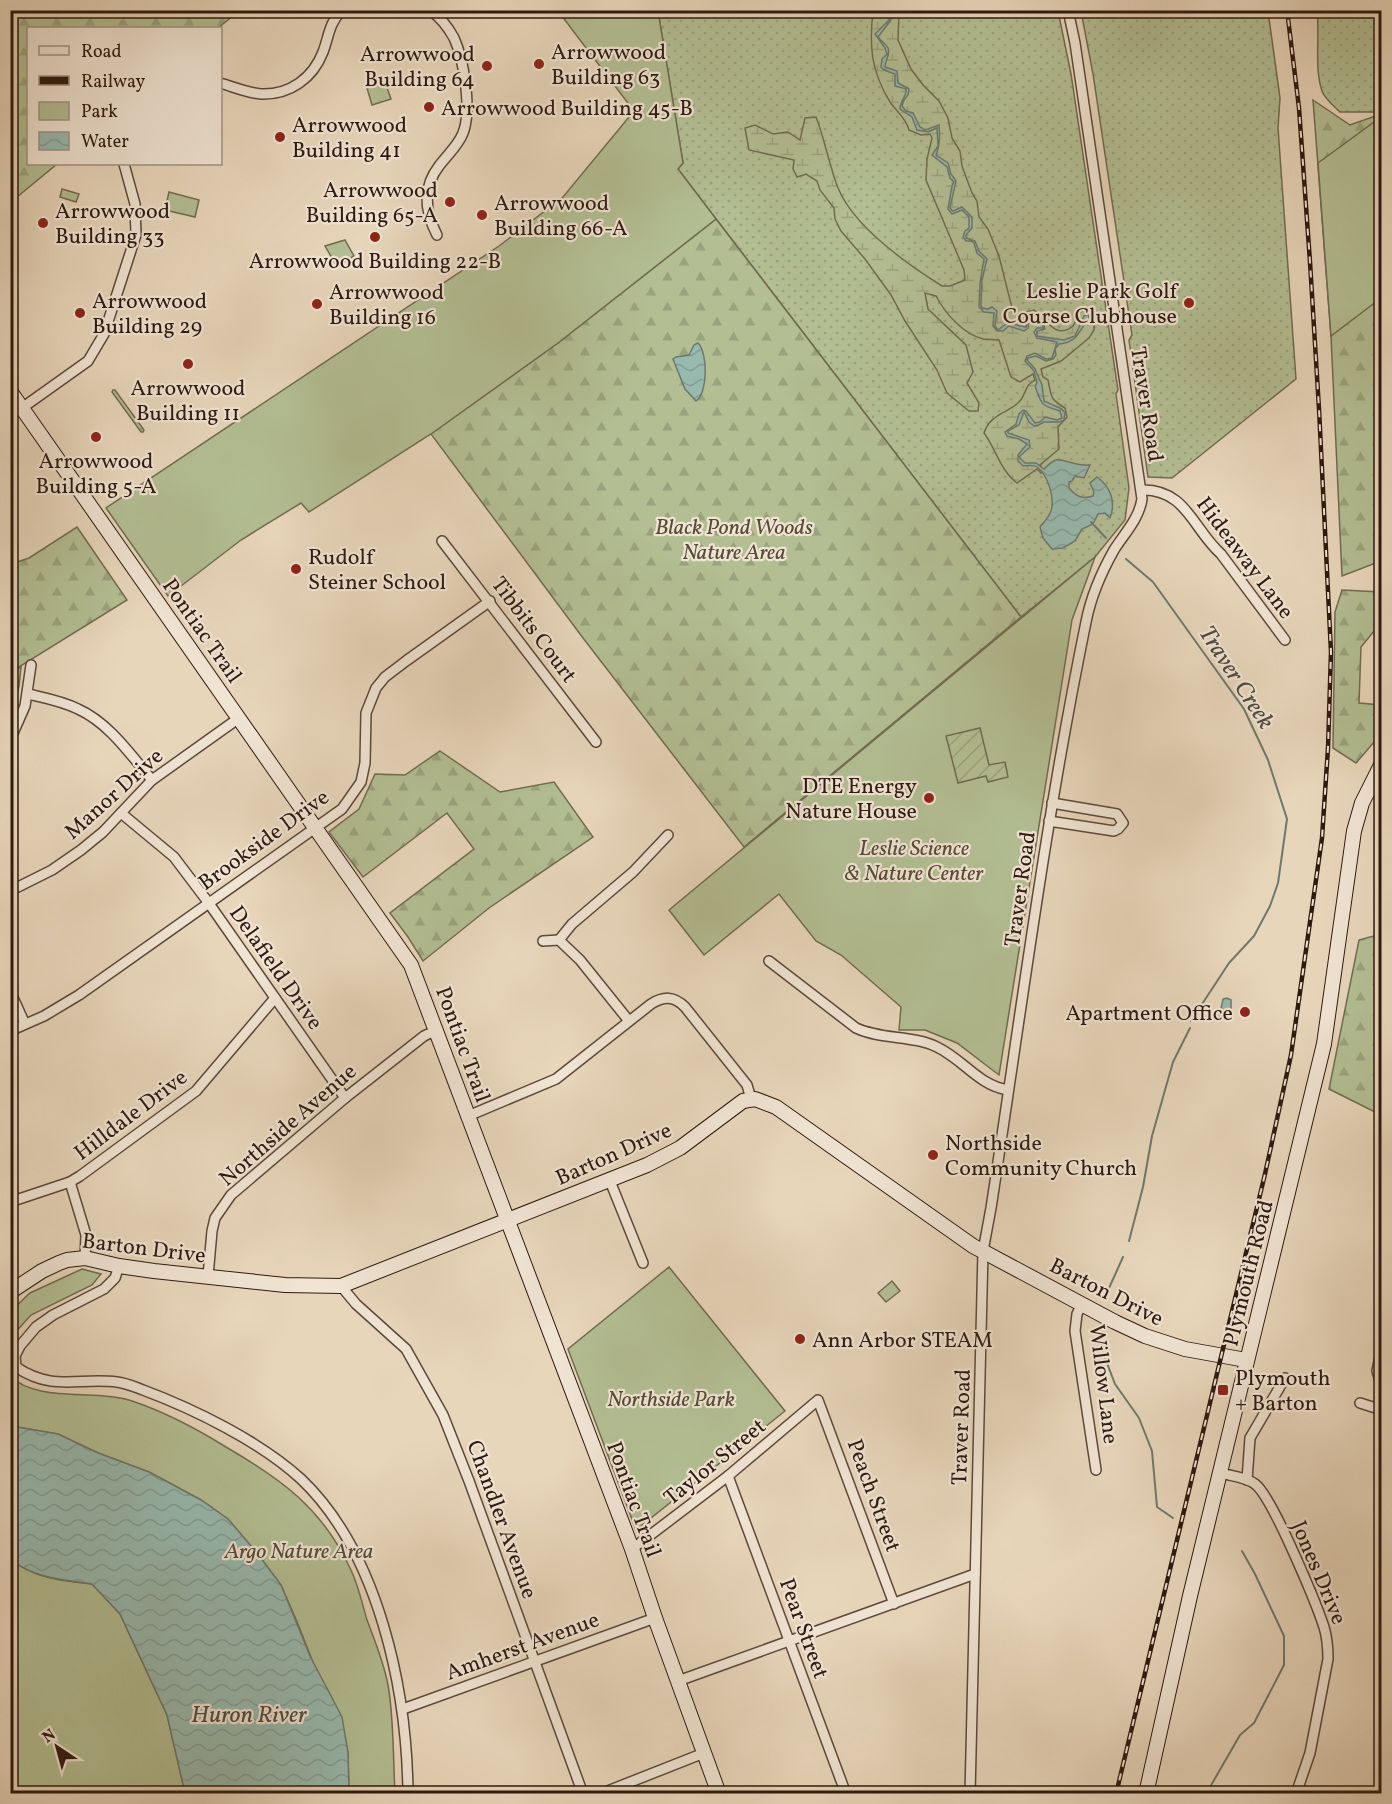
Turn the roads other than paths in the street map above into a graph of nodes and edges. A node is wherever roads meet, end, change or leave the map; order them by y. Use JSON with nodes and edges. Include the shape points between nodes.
{"nodes":[{"id":1,"x":342,"y":10,"type":"edge"},
{"id":2,"x":430,"y":10,"type":"edge"},
{"id":3,"x":1068,"y":10,"type":"edge"},
{"id":4,"x":222,"y":84,"type":"edge"},
{"id":5,"x":124,"y":165,"type":"edge"},
{"id":6,"x":437,"y":235,"type":"dead end"},
{"id":7,"x":10,"y":391,"type":"edge"},
{"id":8,"x":22,"y":408,"type":"junction"},
{"id":9,"x":1142,"y":490,"type":"junction"},
{"id":10,"x":442,"y":541,"type":"dead end"},
{"id":11,"x":490,"y":601,"type":"junction"},
{"id":12,"x":1285,"y":640,"type":"dead end"},
{"id":13,"x":32,"y":665,"type":"dead end"},
{"id":14,"x":28,"y":694,"type":"junction"},
{"id":15,"x":238,"y":718,"type":"junction"},
{"id":16,"x":10,"y":740,"type":"edge"},
{"id":17,"x":596,"y":742,"type":"dead end"},
{"id":18,"x":1382,"y":764,"type":"edge"},
{"id":19,"x":152,"y":780,"type":"junction"},
{"id":20,"x":1052,"y":803,"type":"junction"},
{"id":21,"x":121,"y":813,"type":"junction"},
{"id":22,"x":1048,"y":821,"type":"junction"},
{"id":23,"x":316,"y":828,"type":"junction"},
{"id":24,"x":668,"y":835,"type":"dead end"},
{"id":25,"x":10,"y":891,"type":"edge"},
{"id":26,"x":208,"y":902,"type":"junction"},
{"id":27,"x":559,"y":940,"type":"junction"},
{"id":28,"x":543,"y":941,"type":"dead end"},
{"id":29,"x":769,"y":961,"type":"dead end"},
{"id":30,"x":10,"y":992,"type":"edge"},
{"id":31,"x":275,"y":998,"type":"junction"},
{"id":32,"x":629,"y":1022,"type":"junction"},
{"id":33,"x":25,"y":1024,"type":"junction"},
{"id":34,"x":437,"y":1030,"type":"junction"},
{"id":35,"x":10,"y":1031,"type":"edge"},
{"id":36,"x":1008,"y":1090,"type":"junction"},
{"id":37,"x":345,"y":1098,"type":"junction"},
{"id":38,"x":751,"y":1099,"type":"junction"},
{"id":39,"x":468,"y":1116,"type":"junction"},
{"id":40,"x":610,"y":1181,"type":"junction"},
{"id":41,"x":70,"y":1182,"type":"junction"},
{"id":42,"x":10,"y":1202,"type":"edge"},
{"id":43,"x":509,"y":1220,"type":"junction"},
{"id":44,"x":983,"y":1251,"type":"junction"},
{"id":45,"x":85,"y":1258,"type":"junction"},
{"id":46,"x":643,"y":1263,"type":"dead end"},
{"id":47,"x":119,"y":1266,"type":"junction"},
{"id":48,"x":208,"y":1276,"type":"junction"},
{"id":49,"x":341,"y":1286,"type":"junction"},
{"id":50,"x":10,"y":1292,"type":"edge"},
{"id":51,"x":1082,"y":1304,"type":"junction"},
{"id":52,"x":1382,"y":1347,"type":"edge"},
{"id":53,"x":1246,"y":1360,"type":"junction"},
{"id":54,"x":1284,"y":1378,"type":"dead end"},
{"id":55,"x":1382,"y":1386,"type":"edge"},
{"id":56,"x":818,"y":1400,"type":"joint"},
{"id":57,"x":1360,"y":1402,"type":"dead end"},
{"id":58,"x":1382,"y":1410,"type":"edge"},
{"id":59,"x":1096,"y":1470,"type":"dead end"},
{"id":60,"x":1220,"y":1473,"type":"junction"},
{"id":61,"x":728,"y":1476,"type":"junction"},
{"id":62,"x":1247,"y":1480,"type":"junction"},
{"id":63,"x":632,"y":1549,"type":"junction"},
{"id":64,"x":975,"y":1574,"type":"junction"},
{"id":65,"x":894,"y":1604,"type":"junction"},
{"id":66,"x":655,"y":1618,"type":"junction"},
{"id":67,"x":789,"y":1641,"type":"junction"},
{"id":68,"x":535,"y":1660,"type":"junction"},
{"id":69,"x":678,"y":1681,"type":"junction"},
{"id":70,"x":403,"y":1709,"type":"junction"},
{"id":71,"x":704,"y":1753,"type":"junction"},
{"id":72,"x":408,"y":1794,"type":"edge"},
{"id":73,"x":583,"y":1794,"type":"edge"},
{"id":74,"x":600,"y":1794,"type":"edge"},
{"id":75,"x":719,"y":1794,"type":"edge"},
{"id":76,"x":846,"y":1794,"type":"edge"},
{"id":77,"x":970,"y":1794,"type":"edge"},
{"id":78,"x":1146,"y":1794,"type":"edge"},
{"id":79,"x":1296,"y":1794,"type":"edge"}],
"edges":[{"from":1,"to":4,"type":"street","via":[[330,26],[317,65],[296,86],[262,94]]},
{"from":2,"to":6,"type":"street","via":[[454,39],[468,100],[463,133],[429,184],[427,210]]},
{"from":3,"to":9,"type":"street","name":"Traver Road"},
{"from":5,"to":8,"type":"street","via":[[135,204],[136,235],[104,334],[88,361]]},
{"from":7,"to":8,"type":"main road","name":"Pontiac Trail"},
{"from":8,"to":15,"type":"main road","name":"Pontiac Trail"},
{"from":9,"to":12,"type":"street","name":"Hideaway Lane","via":[[1162,492],[1179,502]]},
{"from":9,"to":20,"type":"street","name":"Traver Road","via":[[1138,514],[1108,561],[1089,608]]},
{"from":10,"to":11,"type":"street","name":"Tibbits Court"},
{"from":11,"to":17,"type":"street","name":"Tibbits Court"},
{"from":11,"to":23,"type":"street","name":"Brookside Drive","via":[[405,661],[376,688],[366,713],[361,782],[342,809]]},
{"from":13,"to":14,"type":"street"},
{"from":14,"to":16,"type":"street"},
{"from":14,"to":19,"type":"street","via":[[69,705],[94,718]]},
{"from":15,"to":19,"type":"street","name":"Manor Drive"},
{"from":15,"to":23,"type":"main road","name":"Pontiac Trail"},
{"from":18,"to":53,"type":"main road","name":"Plymouth Road","via":[[1366,794],[1354,831],[1324,1044]]},
{"from":19,"to":21,"type":"street","name":"Manor Drive"},
{"from":20,"to":22,"type":"street","name":"Traver Road"},
{"from":20,"to":22,"type":"street","via":[[1117,814],[1123,823],[1114,831]]},
{"from":21,"to":25,"type":"street","name":"Manor Drive","via":[[66,861]]},
{"from":21,"to":26,"type":"street","name":"Delafield Drive","via":[[174,857]]},
{"from":22,"to":36,"type":"street","name":"Traver Road"},
{"from":23,"to":26,"type":"street","name":"Brookside Drive"},
{"from":23,"to":34,"type":"main road","name":"Pontiac Trail","via":[[411,965]]},
{"from":24,"to":27,"type":"street"},
{"from":26,"to":31,"type":"street","name":"Delafield Drive"},
{"from":26,"to":33,"type":"street","name":"Brookside Drive","via":[[79,995]]},
{"from":27,"to":28,"type":"street"},
{"from":27,"to":32,"type":"street"},
{"from":29,"to":36,"type":"street","via":[[856,1028],[869,1034],[927,1043],[962,1063],[989,1085]]},
{"from":30,"to":33,"type":"street"},
{"from":31,"to":37,"type":"street","name":"Delafield Drive"},
{"from":31,"to":41,"type":"street","name":"Hilldale Drive","via":[[196,1091]]},
{"from":32,"to":38,"type":"street","via":[[660,999],[678,1001],[747,1085]]},
{"from":32,"to":39,"type":"street","via":[[556,1079]]},
{"from":33,"to":35,"type":"street","name":"Brookside Drive"},
{"from":34,"to":37,"type":"street","name":"Northside Avenue"},
{"from":34,"to":39,"type":"main road","name":"Pontiac Trail"},
{"from":36,"to":44,"type":"street","name":"Traver Road"},
{"from":37,"to":48,"type":"street","name":"Northside Avenue","via":[[220,1208],[212,1231]]},
{"from":38,"to":40,"type":"main road","name":"Barton Drive","via":[[732,1108],[665,1157]]},
{"from":38,"to":44,"type":"main road","name":"Barton Drive","via":[[776,1107]]},
{"from":39,"to":43,"type":"main road","name":"Pontiac Trail"},
{"from":40,"to":43,"type":"main road","name":"Barton Drive"},
{"from":40,"to":46,"type":"street"},
{"from":41,"to":42,"type":"street","name":"Hilldale Drive"},
{"from":41,"to":45,"type":"street","via":[[86,1236]]},
{"from":43,"to":49,"type":"main road","name":"Barton Drive"},
{"from":43,"to":63,"type":"main road","name":"Pontiac Trail"},
{"from":44,"to":51,"type":"main road","name":"Barton Drive"},
{"from":44,"to":64,"type":"street","name":"Traver Road"},
{"from":45,"to":47,"type":"main road","name":"Barton Drive"},
{"from":45,"to":50,"type":"main road","name":"Barton Drive","via":[[59,1263]]},
{"from":47,"to":48,"type":"main road","name":"Barton Drive"},
{"from":47,"to":70,"type":"street","via":[[115,1278],[104,1289],[36,1327],[15,1356],[16,1367],[50,1382],[118,1382],[144,1390],[259,1447],[299,1478],[339,1526],[362,1568],[387,1635]]},
{"from":48,"to":49,"type":"main road","name":"Barton Drive","via":[[285,1286]]},
{"from":49,"to":68,"type":"street","name":"Chandler Avenue","via":[[406,1349],[439,1406]]},
{"from":51,"to":53,"type":"main road","name":"Barton Drive","via":[[1165,1343]]},
{"from":51,"to":59,"type":"street","name":"Willow Lane","via":[[1075,1331]]},
{"from":52,"to":55,"type":"street","via":[[1377,1371]]},
{"from":53,"to":60,"type":"main road","name":"Plymouth Road"},
{"from":54,"to":62,"type":"street","via":[[1250,1438]]},
{"from":56,"to":61,"type":"street","name":"Taylor Street"},
{"from":56,"to":65,"type":"street","name":"Peach Street"},
{"from":57,"to":58,"type":"street"},
{"from":60,"to":62,"type":"street"},
{"from":60,"to":78,"type":"main road","name":"Plymouth Road"},
{"from":61,"to":63,"type":"street","name":"Taylor Street"},
{"from":61,"to":67,"type":"street","name":"Pear Street"},
{"from":62,"to":79,"type":"street","name":"Jones Drive","via":[[1263,1492],[1286,1537],[1328,1644],[1313,1742]]},
{"from":63,"to":66,"type":"main road","name":"Pontiac Trail"},
{"from":64,"to":65,"type":"street"},
{"from":64,"to":77,"type":"street","name":"Traver Road"},
{"from":65,"to":67,"type":"street"},
{"from":66,"to":68,"type":"street","name":"Amherst Avenue"},
{"from":66,"to":69,"type":"main road","name":"Pontiac Trail"},
{"from":67,"to":69,"type":"street"},
{"from":67,"to":76,"type":"street","name":"Pear Street"},
{"from":68,"to":70,"type":"street","name":"Amherst Avenue"},
{"from":68,"to":73,"type":"street","name":"Chandler Avenue"},
{"from":69,"to":71,"type":"main road","name":"Pontiac Trail"},
{"from":70,"to":72,"type":"street"},
{"from":71,"to":74,"type":"street"},
{"from":71,"to":75,"type":"main road","name":"Pontiac Trail"}]}
